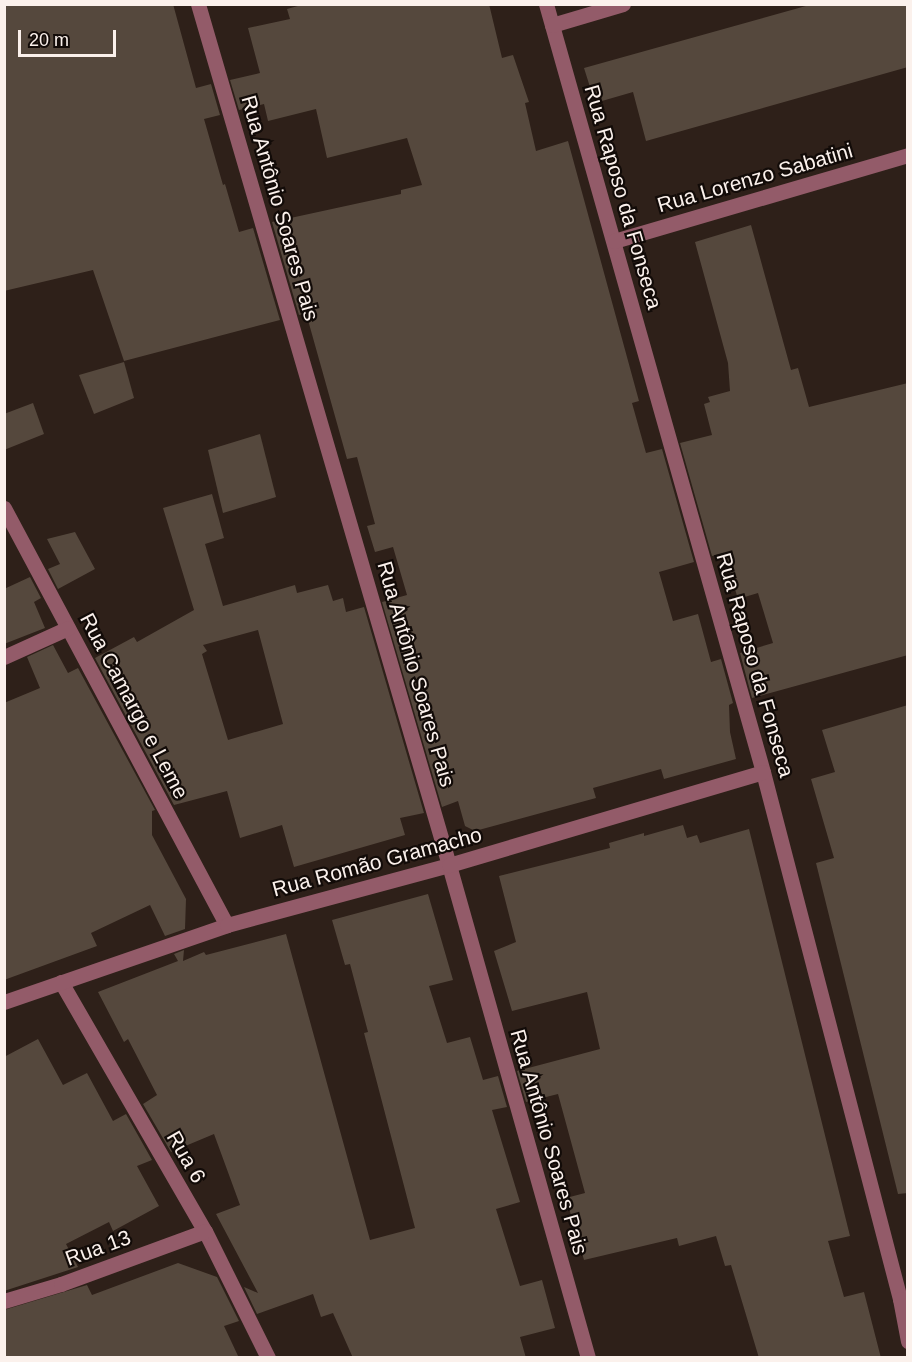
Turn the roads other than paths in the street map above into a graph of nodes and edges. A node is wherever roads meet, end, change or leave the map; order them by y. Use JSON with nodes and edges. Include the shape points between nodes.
{"nodes":[{"id":1,"x":198,"y":4,"type":"edge"},
{"id":2,"x":546,"y":4,"type":"edge"},
{"id":3,"x":623,"y":4,"type":"edge"},
{"id":4,"x":552,"y":25,"type":"junction"},
{"id":5,"x":907,"y":158,"type":"edge"},
{"id":6,"x":614,"y":241,"type":"junction"},
{"id":7,"x":4,"y":508,"type":"edge"},
{"id":8,"x":68,"y":628,"type":"junction"},
{"id":9,"x":4,"y":657,"type":"edge"},
{"id":10,"x":763,"y":772,"type":"junction"},
{"id":11,"x":449,"y":865,"type":"junction"},
{"id":12,"x":227,"y":925,"type":"junction"},
{"id":13,"x":61,"y":982,"type":"junction"},
{"id":14,"x":4,"y":1002,"type":"edge"},
{"id":15,"x":205,"y":1232,"type":"junction"},
{"id":16,"x":904,"y":1299,"type":"edge"},
{"id":17,"x":4,"y":1301,"type":"edge"},
{"id":18,"x":908,"y":1341,"type":"edge"},
{"id":19,"x":268,"y":1358,"type":"edge"},
{"id":20,"x":588,"y":1358,"type":"edge"}],
"edges":[{"from":1,"to":11,"type":"street","name":"Rua Antônio Soares Pais"},
{"from":2,"to":4,"type":"street","name":"Rua Raposo da Fonseca"},
{"from":3,"to":4,"type":"street"},
{"from":4,"to":6,"type":"street","name":"Rua Raposo da Fonseca"},
{"from":5,"to":6,"type":"street","name":"Rua Lorenzo Sabatini"},
{"from":6,"to":10,"type":"street","name":"Rua Raposo da Fonseca"},
{"from":7,"to":8,"type":"street","name":"Rua Camargo e Leme"},
{"from":8,"to":9,"type":"street"},
{"from":8,"to":12,"type":"street","name":"Rua Camargo e Leme"},
{"from":10,"to":11,"type":"street","name":"Rua Romão Gramacho"},
{"from":10,"to":16,"type":"street","name":"Rua Raposo da Fonseca"},
{"from":11,"to":12,"type":"street","name":"Rua Romão Gramacho"},
{"from":11,"to":20,"type":"street","name":"Rua Antônio Soares Pais"},
{"from":12,"to":13,"type":"street","name":"Rua Romão Gramacho"},
{"from":13,"to":14,"type":"street","name":"Rua Romão Gramacho"},
{"from":13,"to":15,"type":"street","name":"Rua 6"},
{"from":15,"to":17,"type":"street","name":"Rua 13"},
{"from":15,"to":19,"type":"street","name":"Rua 6"},
{"from":16,"to":18,"type":"street","name":"Rua Raposo da Fonseca"}]}
